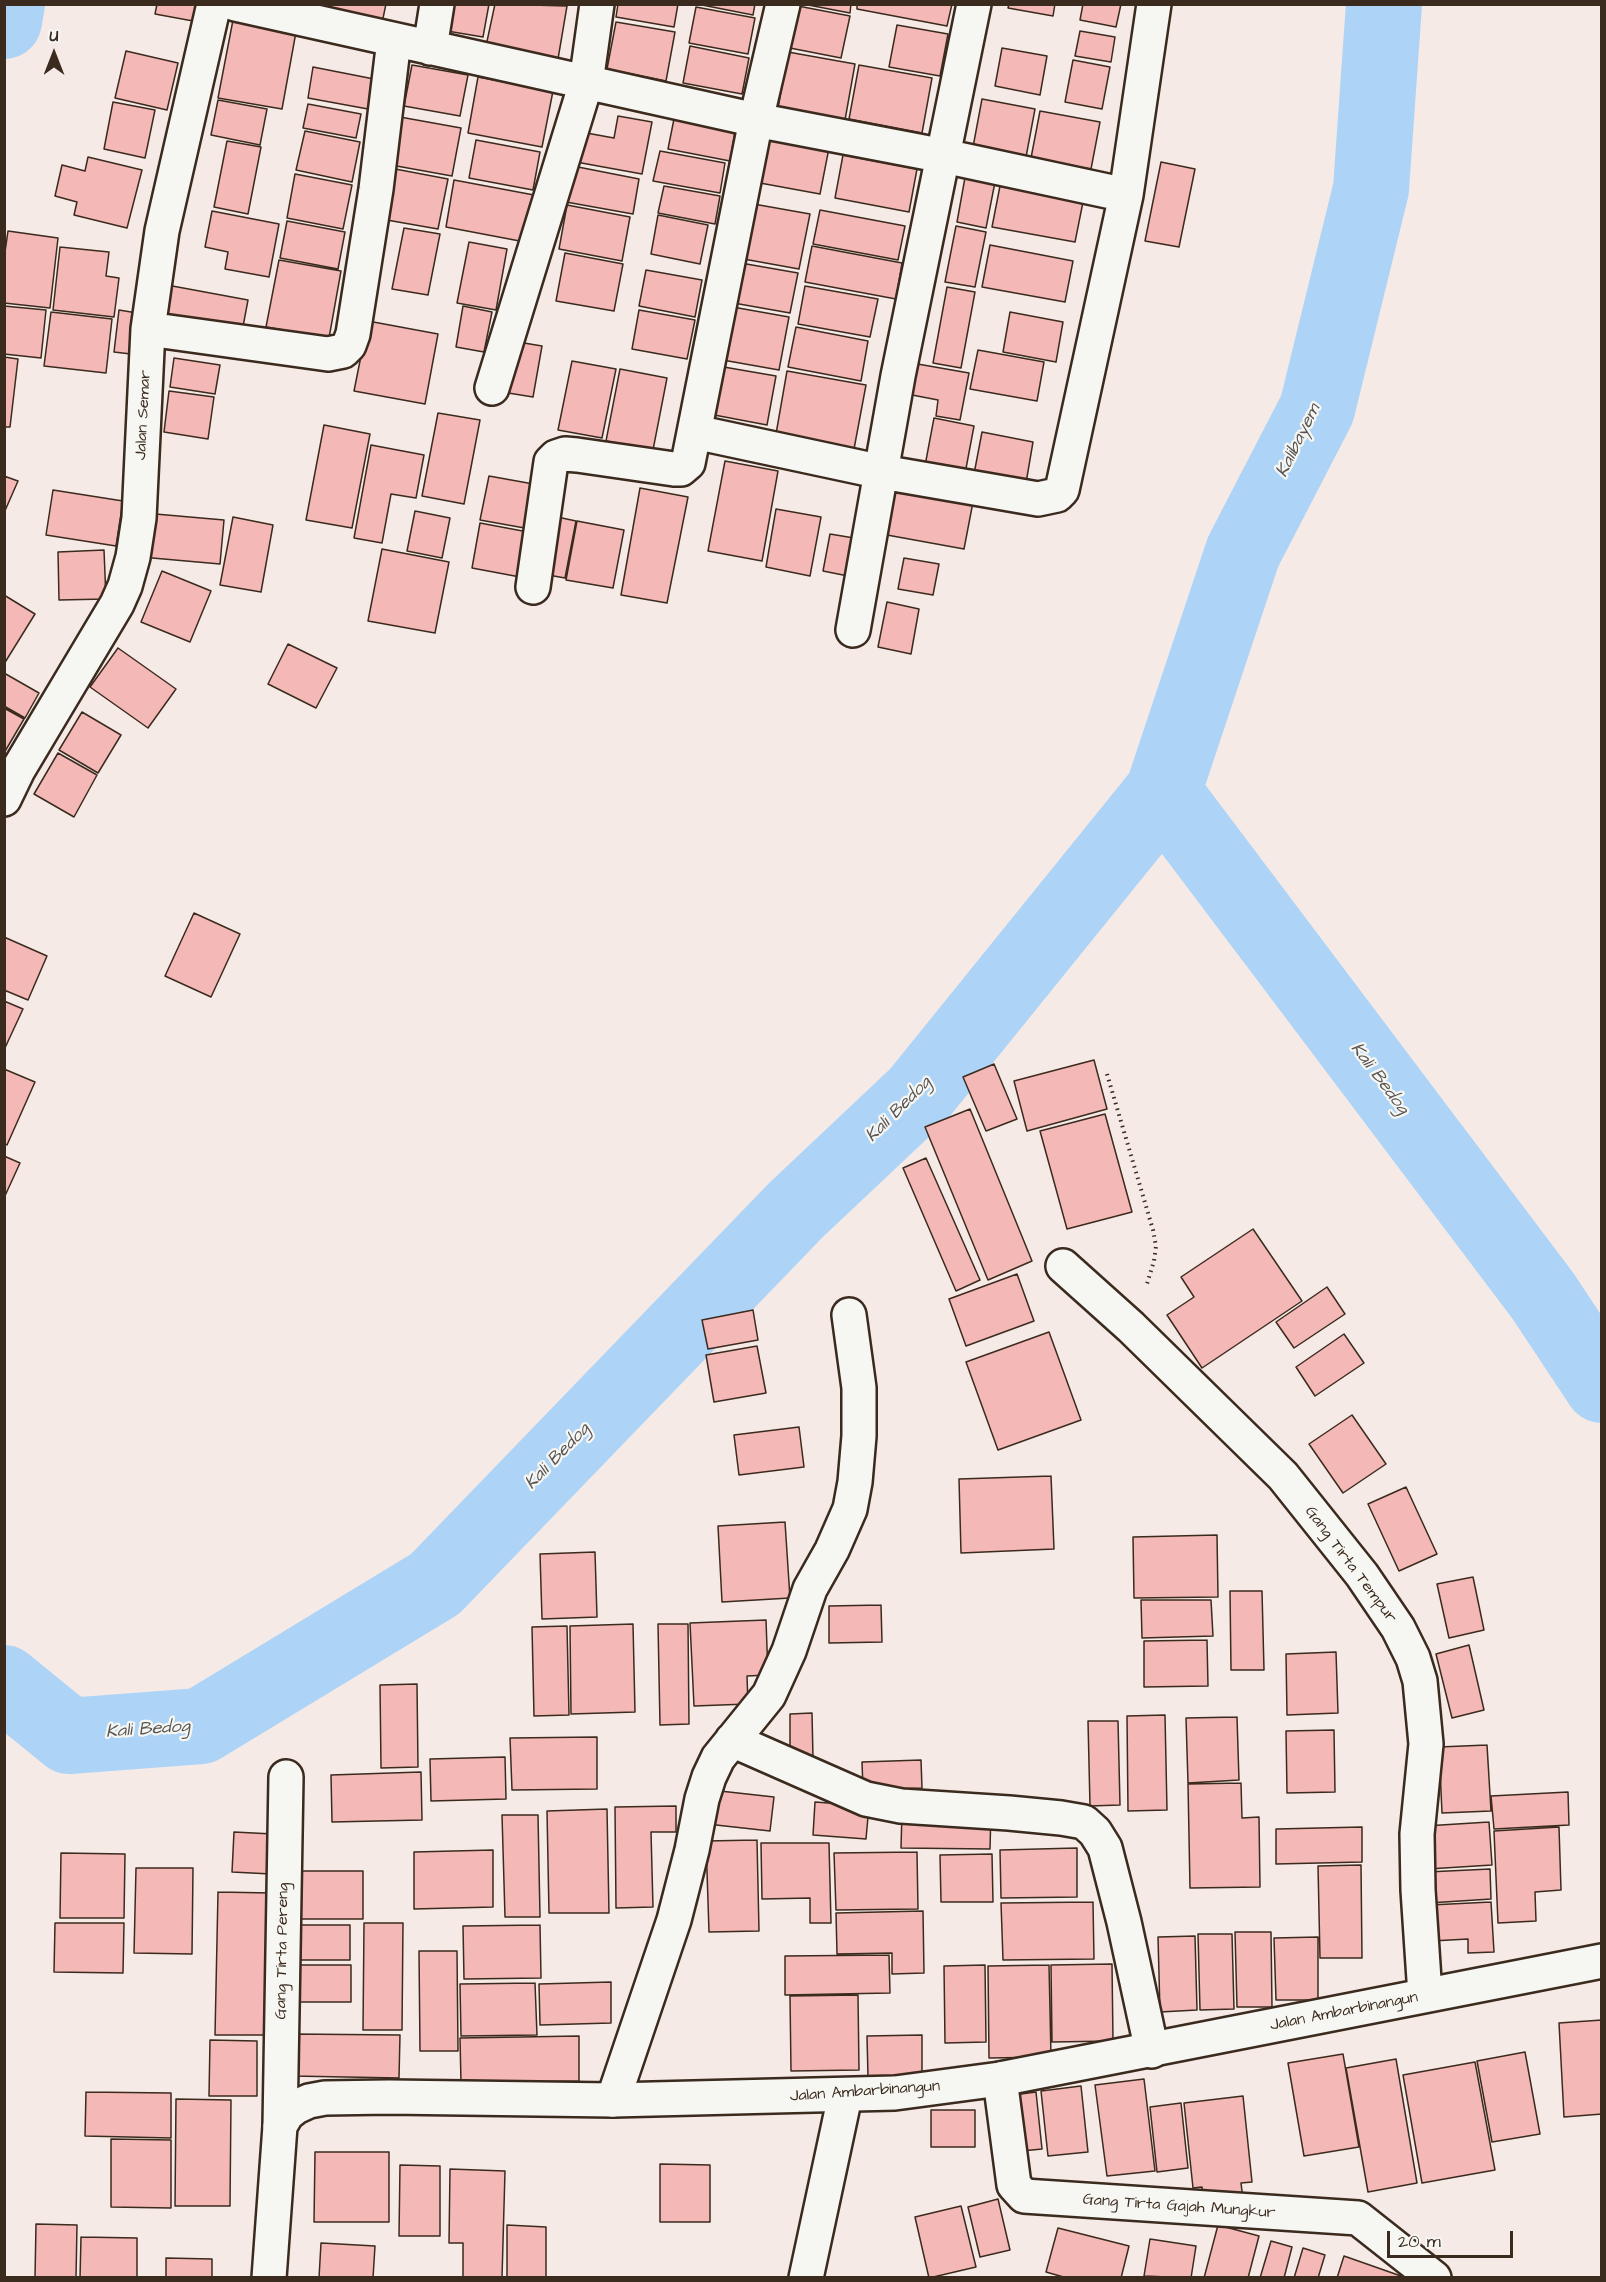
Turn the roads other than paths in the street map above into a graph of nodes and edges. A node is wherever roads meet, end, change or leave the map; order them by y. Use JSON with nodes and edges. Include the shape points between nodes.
{"nodes":[{"id":1,"x":214,"y":4,"type":"edge"},
{"id":2,"x":235,"y":4,"type":"edge"},
{"id":3,"x":437,"y":4,"type":"edge"},
{"id":4,"x":597,"y":4,"type":"edge"},
{"id":5,"x":783,"y":4,"type":"edge"},
{"id":6,"x":974,"y":4,"type":"edge"},
{"id":7,"x":1154,"y":4,"type":"edge"},
{"id":8,"x":394,"y":40,"type":"junction"},
{"id":9,"x":430,"y":48,"type":"junction"},
{"id":10,"x":586,"y":83,"type":"junction"},
{"id":11,"x":756,"y":120,"type":"junction"},
{"id":12,"x":944,"y":156,"type":"junction"},
{"id":13,"x":1126,"y":195,"type":"junction"},
{"id":14,"x":148,"y":329,"type":"junction"},
{"id":15,"x":492,"y":388,"type":"dead end"},
{"id":16,"x":694,"y":432,"type":"junction"},
{"id":17,"x":882,"y":472,"type":"junction"},
{"id":18,"x":532,"y":587,"type":"dead end"},
{"id":19,"x":853,"y":630,"type":"dead end"},
{"id":20,"x":4,"y":799,"type":"edge"},
{"id":21,"x":1063,"y":1266,"type":"dead end"},
{"id":22,"x":849,"y":1315,"type":"dead end"},
{"id":23,"x":732,"y":1740,"type":"junction"},
{"id":24,"x":286,"y":1777,"type":"dead end"},
{"id":25,"x":1602,"y":1961,"type":"edge"},
{"id":26,"x":1425,"y":1995,"type":"junction"},
{"id":27,"x":1152,"y":2051,"type":"junction"},
{"id":28,"x":1000,"y":2079,"type":"junction"},
{"id":29,"x":845,"y":2096,"type":"junction"},
{"id":30,"x":613,"y":2100,"type":"junction"},
{"id":31,"x":280,"y":2126,"type":"junction"},
{"id":32,"x":268,"y":2277,"type":"edge"},
{"id":33,"x":806,"y":2277,"type":"edge"},
{"id":34,"x":1434,"y":2277,"type":"edge"}],
"edges":[{"from":1,"to":14,"type":"street","name":"Jalan Semar","via":[[162,231]]},
{"from":2,"to":8,"type":"street"},
{"from":3,"to":9,"type":"street"},
{"from":4,"to":10,"type":"street"},
{"from":5,"to":11,"type":"street"},
{"from":6,"to":12,"type":"street"},
{"from":7,"to":13,"type":"street"},
{"from":8,"to":9,"type":"street"},
{"from":8,"to":14,"type":"street","via":[[376,189],[349,345],[343,351],[328,354]]},
{"from":9,"to":10,"type":"street"},
{"from":10,"to":11,"type":"street"},
{"from":10,"to":15,"type":"street"},
{"from":11,"to":12,"type":"street"},
{"from":11,"to":16,"type":"street"},
{"from":12,"to":13,"type":"street"},
{"from":12,"to":17,"type":"street"},
{"from":13,"to":17,"type":"street","via":[[1062,490],[1038,499]]},
{"from":14,"to":20,"type":"street","name":"Jalan Semar","via":[[139,518],[125,586]]},
{"from":16,"to":17,"type":"street"},
{"from":16,"to":18,"type":"street","via":[[688,463],[681,469],[576,455],[556,457],[551,462]]},
{"from":17,"to":19,"type":"street"},
{"from":21,"to":26,"type":"street","name":"Gang Tirta Tempur","via":[[1283,1476],[1362,1575],[1413,1658],[1420,1681],[1426,1744],[1417,1834]]},
{"from":22,"to":23,"type":"street","via":[[859,1388],[859,1436],[850,1509],[810,1588],[769,1695]]},
{"from":23,"to":27,"type":"street","via":[[866,1799],[901,1806],[1084,1822],[1105,1848]]},
{"from":23,"to":30,"type":"street","via":[[718,1758],[702,1799],[674,1920]]},
{"from":24,"to":31,"type":"street","name":"Gang Tirta Pereng"},
{"from":25,"to":26,"type":"street","name":"Jalan Ambarbinangun"},
{"from":26,"to":27,"type":"street","name":"Jalan Ambarbinangun"},
{"from":27,"to":28,"type":"street","name":"Jalan Ambarbinangun"},
{"from":28,"to":29,"type":"street","name":"Jalan Ambarbinangun"},
{"from":28,"to":34,"type":"street","name":"Gang Tirta Gajah Mungkur","via":[[1014,2184],[1024,2196],[1358,2218]]},
{"from":29,"to":30,"type":"street","name":"Jalan Ambarbinangun"},
{"from":29,"to":33,"type":"street"},
{"from":30,"to":31,"type":"street","name":"Jalan Ambarbinangun","via":[[325,2098],[296,2107]]},
{"from":31,"to":32,"type":"street"}]}
